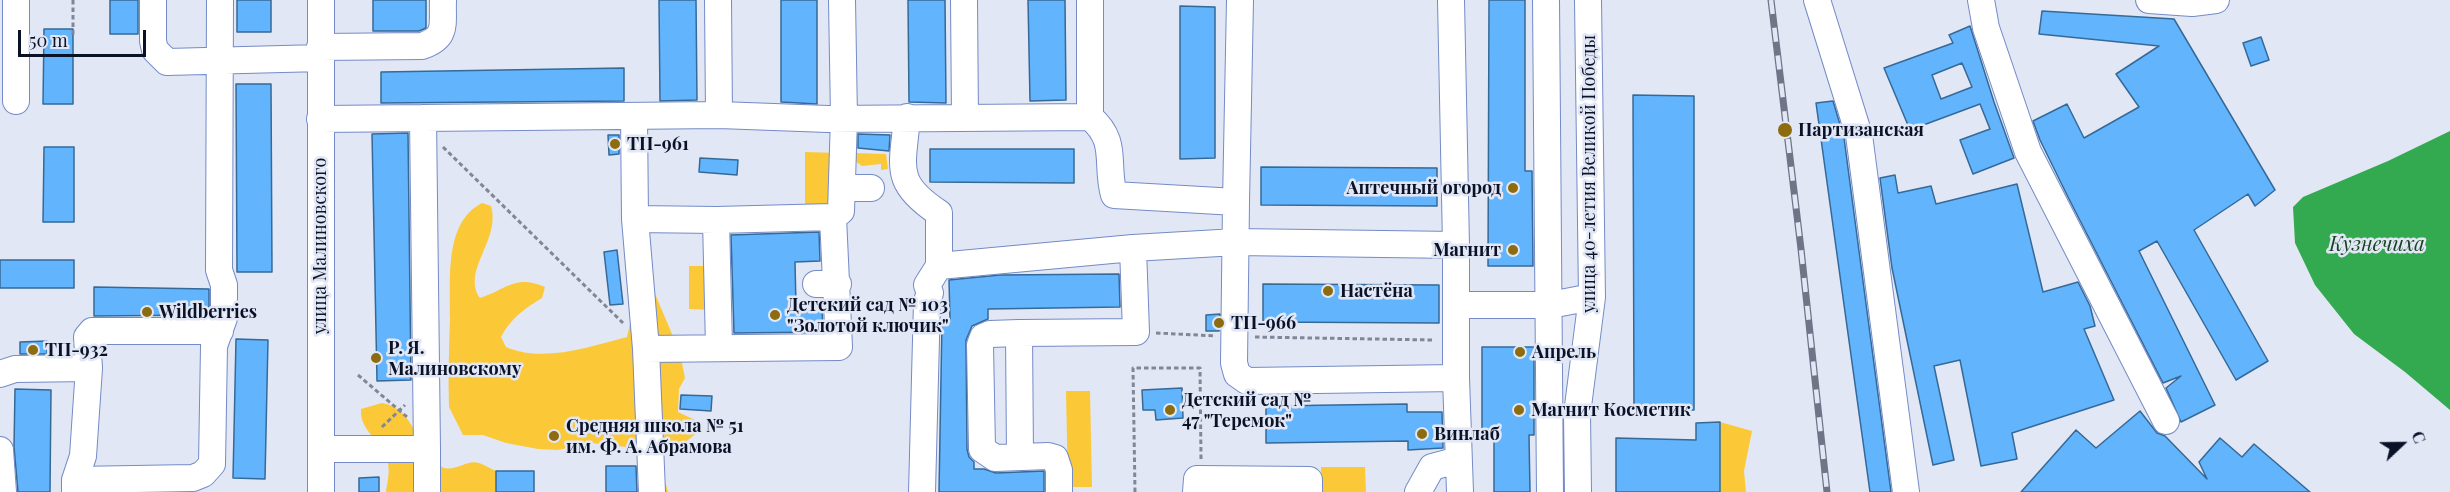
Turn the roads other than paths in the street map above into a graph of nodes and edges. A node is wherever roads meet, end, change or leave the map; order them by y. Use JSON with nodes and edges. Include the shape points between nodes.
{"nodes":[{"id":1,"x":16,"y":0,"type":"edge"},
{"id":2,"x":153,"y":0,"type":"edge"},
{"id":3,"x":220,"y":0,"type":"edge"},
{"id":4,"x":321,"y":0,"type":"edge"},
{"id":5,"x":443,"y":0,"type":"edge"},
{"id":6,"x":718,"y":0,"type":"edge"},
{"id":7,"x":842,"y":0,"type":"edge"},
{"id":8,"x":963,"y":0,"type":"edge"},
{"id":9,"x":1090,"y":0,"type":"edge"},
{"id":10,"x":1240,"y":0,"type":"edge"},
{"id":11,"x":1451,"y":0,"type":"edge"},
{"id":12,"x":1546,"y":0,"type":"edge"},
{"id":13,"x":1588,"y":0,"type":"edge"},
{"id":14,"x":1817,"y":0,"type":"edge"},
{"id":15,"x":1981,"y":0,"type":"edge"},
{"id":16,"x":2149,"y":0,"type":"edge"},
{"id":17,"x":2200,"y":1,"type":"edge"},
{"id":18,"x":320,"y":53,"type":"junction"},
{"id":19,"x":0,"y":56,"type":"edge"},
{"id":20,"x":220,"y":61,"type":"junction"},
{"id":21,"x":8,"y":99,"type":"edge"},
{"id":22,"x":718,"y":115,"type":"junction"},
{"id":23,"x":634,"y":116,"type":"junction"},
{"id":24,"x":907,"y":117,"type":"junction"},
{"id":25,"x":1090,"y":117,"type":"junction"},
{"id":26,"x":844,"y":118,"type":"junction"},
{"id":27,"x":965,"y":118,"type":"junction"},
{"id":28,"x":320,"y":119,"type":"junction"},
{"id":29,"x":423,"y":123,"type":"junction"},
{"id":30,"x":842,"y":188,"type":"junction"},
{"id":31,"x":871,"y":188,"type":"dead end"},
{"id":32,"x":1236,"y":202,"type":"junction"},
{"id":33,"x":833,"y":217,"type":"junction"},
{"id":34,"x":635,"y":219,"type":"junction"},
{"id":35,"x":716,"y":220,"type":"junction"},
{"id":36,"x":1236,"y":242,"type":"junction"},
{"id":37,"x":1456,"y":245,"type":"junction"},
{"id":38,"x":1133,"y":248,"type":"junction"},
{"id":39,"x":939,"y":266,"type":"junction"},
{"id":40,"x":1592,"y":297,"type":"junction"},
{"id":41,"x":1550,"y":304,"type":"junction"},
{"id":42,"x":1456,"y":305,"type":"junction"},
{"id":43,"x":220,"y":331,"type":"junction"},
{"id":44,"x":1019,"y":333,"type":"junction"},
{"id":45,"x":646,"y":347,"type":"junction"},
{"id":46,"x":719,"y":347,"type":"junction"},
{"id":47,"x":89,"y":368,"type":"junction"},
{"id":48,"x":0,"y":374,"type":"edge"},
{"id":49,"x":1455,"y":378,"type":"junction"},
{"id":50,"x":2166,"y":421,"type":"dead end"},
{"id":51,"x":427,"y":442,"type":"junction"},
{"id":52,"x":321,"y":449,"type":"junction"},
{"id":53,"x":0,"y":450,"type":"edge"},
{"id":54,"x":1020,"y":456,"type":"junction"},
{"id":55,"x":1458,"y":460,"type":"junction"},
{"id":56,"x":2,"y":483,"type":"edge"},
{"id":57,"x":1199,"y":485,"type":"edge"},
{"id":58,"x":75,"y":486,"type":"edge"},
{"id":59,"x":321,"y":492,"type":"edge"},
{"id":60,"x":427,"y":492,"type":"edge"},
{"id":61,"x":652,"y":492,"type":"edge"},
{"id":62,"x":922,"y":492,"type":"edge"},
{"id":63,"x":1059,"y":492,"type":"edge"},
{"id":64,"x":1309,"y":492,"type":"edge"},
{"id":65,"x":1418,"y":492,"type":"edge"},
{"id":66,"x":1460,"y":492,"type":"edge"},
{"id":67,"x":1550,"y":492,"type":"edge"},
{"id":68,"x":1578,"y":492,"type":"edge"},
{"id":69,"x":1906,"y":492,"type":"edge"}],
"edges":[{"from":1,"to":21,"type":"street"},
{"from":2,"to":20,"type":"street","via":[[155,50],[167,62]]},
{"from":3,"to":20,"type":"street"},
{"from":4,"to":18,"type":"street","name":"улица Малиновского"},
{"from":5,"to":18,"type":"street","via":[[442,33],[435,41],[422,46]]},
{"from":6,"to":22,"type":"street"},
{"from":7,"to":26,"type":"street"},
{"from":8,"to":27,"type":"street"},
{"from":9,"to":25,"type":"street"},
{"from":10,"to":32,"type":"street"},
{"from":11,"to":37,"type":"street"},
{"from":12,"to":41,"type":"street"},
{"from":13,"to":40,"type":"street","name":"улица 40-летия Великой Победы"},
{"from":14,"to":69,"type":"street","via":[[1859,135]]},
{"from":15,"to":50,"type":"street","via":[[1986,28],[2028,152]]},
{"from":16,"to":17,"type":"street"},
{"from":18,"to":20,"type":"street"},
{"from":18,"to":28,"type":"street","name":"улица Малиновского"},
{"from":19,"to":21,"type":"street"},
{"from":20,"to":43,"type":"street","via":[[219,270],[224,285],[224,318]]},
{"from":22,"to":23,"type":"street"},
{"from":22,"to":26,"type":"street"},
{"from":23,"to":29,"type":"street"},
{"from":23,"to":34,"type":"street"},
{"from":24,"to":26,"type":"street"},
{"from":24,"to":27,"type":"street"},
{"from":24,"to":39,"type":"street","via":[[903,173],[907,187],[939,213]]},
{"from":25,"to":27,"type":"street"},
{"from":25,"to":32,"type":"street","via":[[1108,140],[1114,195]]},
{"from":26,"to":30,"type":"street"},
{"from":28,"to":29,"type":"street"},
{"from":28,"to":52,"type":"street","name":"улица Малиновского"},
{"from":29,"to":51,"type":"street"},
{"from":30,"to":31,"type":"street"},
{"from":30,"to":33,"type":"street","via":[[841,211]]},
{"from":32,"to":36,"type":"street"},
{"from":33,"to":35,"type":"street"},
{"from":33,"to":46,"type":"street","via":[[827,284],[839,347]]},
{"from":34,"to":35,"type":"street"},
{"from":34,"to":45,"type":"street"},
{"from":35,"to":46,"type":"street"},
{"from":36,"to":37,"type":"street"},
{"from":36,"to":38,"type":"street"},
{"from":36,"to":49,"type":"street","via":[[1234,363],[1237,374],[1247,381]]},
{"from":37,"to":42,"type":"street"},
{"from":38,"to":39,"type":"street"},
{"from":38,"to":44,"type":"street","via":[[1136,332]]},
{"from":39,"to":62,"type":"street","via":[[927,285],[930,293]]},
{"from":40,"to":41,"type":"street"},
{"from":40,"to":68,"type":"street","name":"улица 40-летия Великой Победы","via":[[1577,414]]},
{"from":41,"to":42,"type":"street"},
{"from":41,"to":67,"type":"street"},
{"from":42,"to":49,"type":"street"},
{"from":43,"to":47,"type":"street","via":[[92,331],[87,337]]},
{"from":43,"to":58,"type":"street","via":[[214,346],[212,464],[203,474],[193,478]]},
{"from":44,"to":54,"type":"street"},
{"from":44,"to":54,"type":"street","via":[[990,334],[983,337],[980,345],[982,449],[995,458]]},
{"from":45,"to":46,"type":"street"},
{"from":45,"to":61,"type":"street"},
{"from":47,"to":48,"type":"street","via":[[15,369]]},
{"from":47,"to":58,"type":"street","via":[[83,456]]},
{"from":49,"to":55,"type":"street"},
{"from":51,"to":52,"type":"street"},
{"from":51,"to":60,"type":"street"},
{"from":52,"to":59,"type":"street","name":"улица Малиновского"},
{"from":53,"to":56,"type":"street"},
{"from":54,"to":63,"type":"street","via":[[1055,458]]},
{"from":55,"to":65,"type":"street","via":[[1432,468]]},
{"from":55,"to":66,"type":"street"},
{"from":57,"to":64,"type":"street","via":[[1309,480]]}]}
